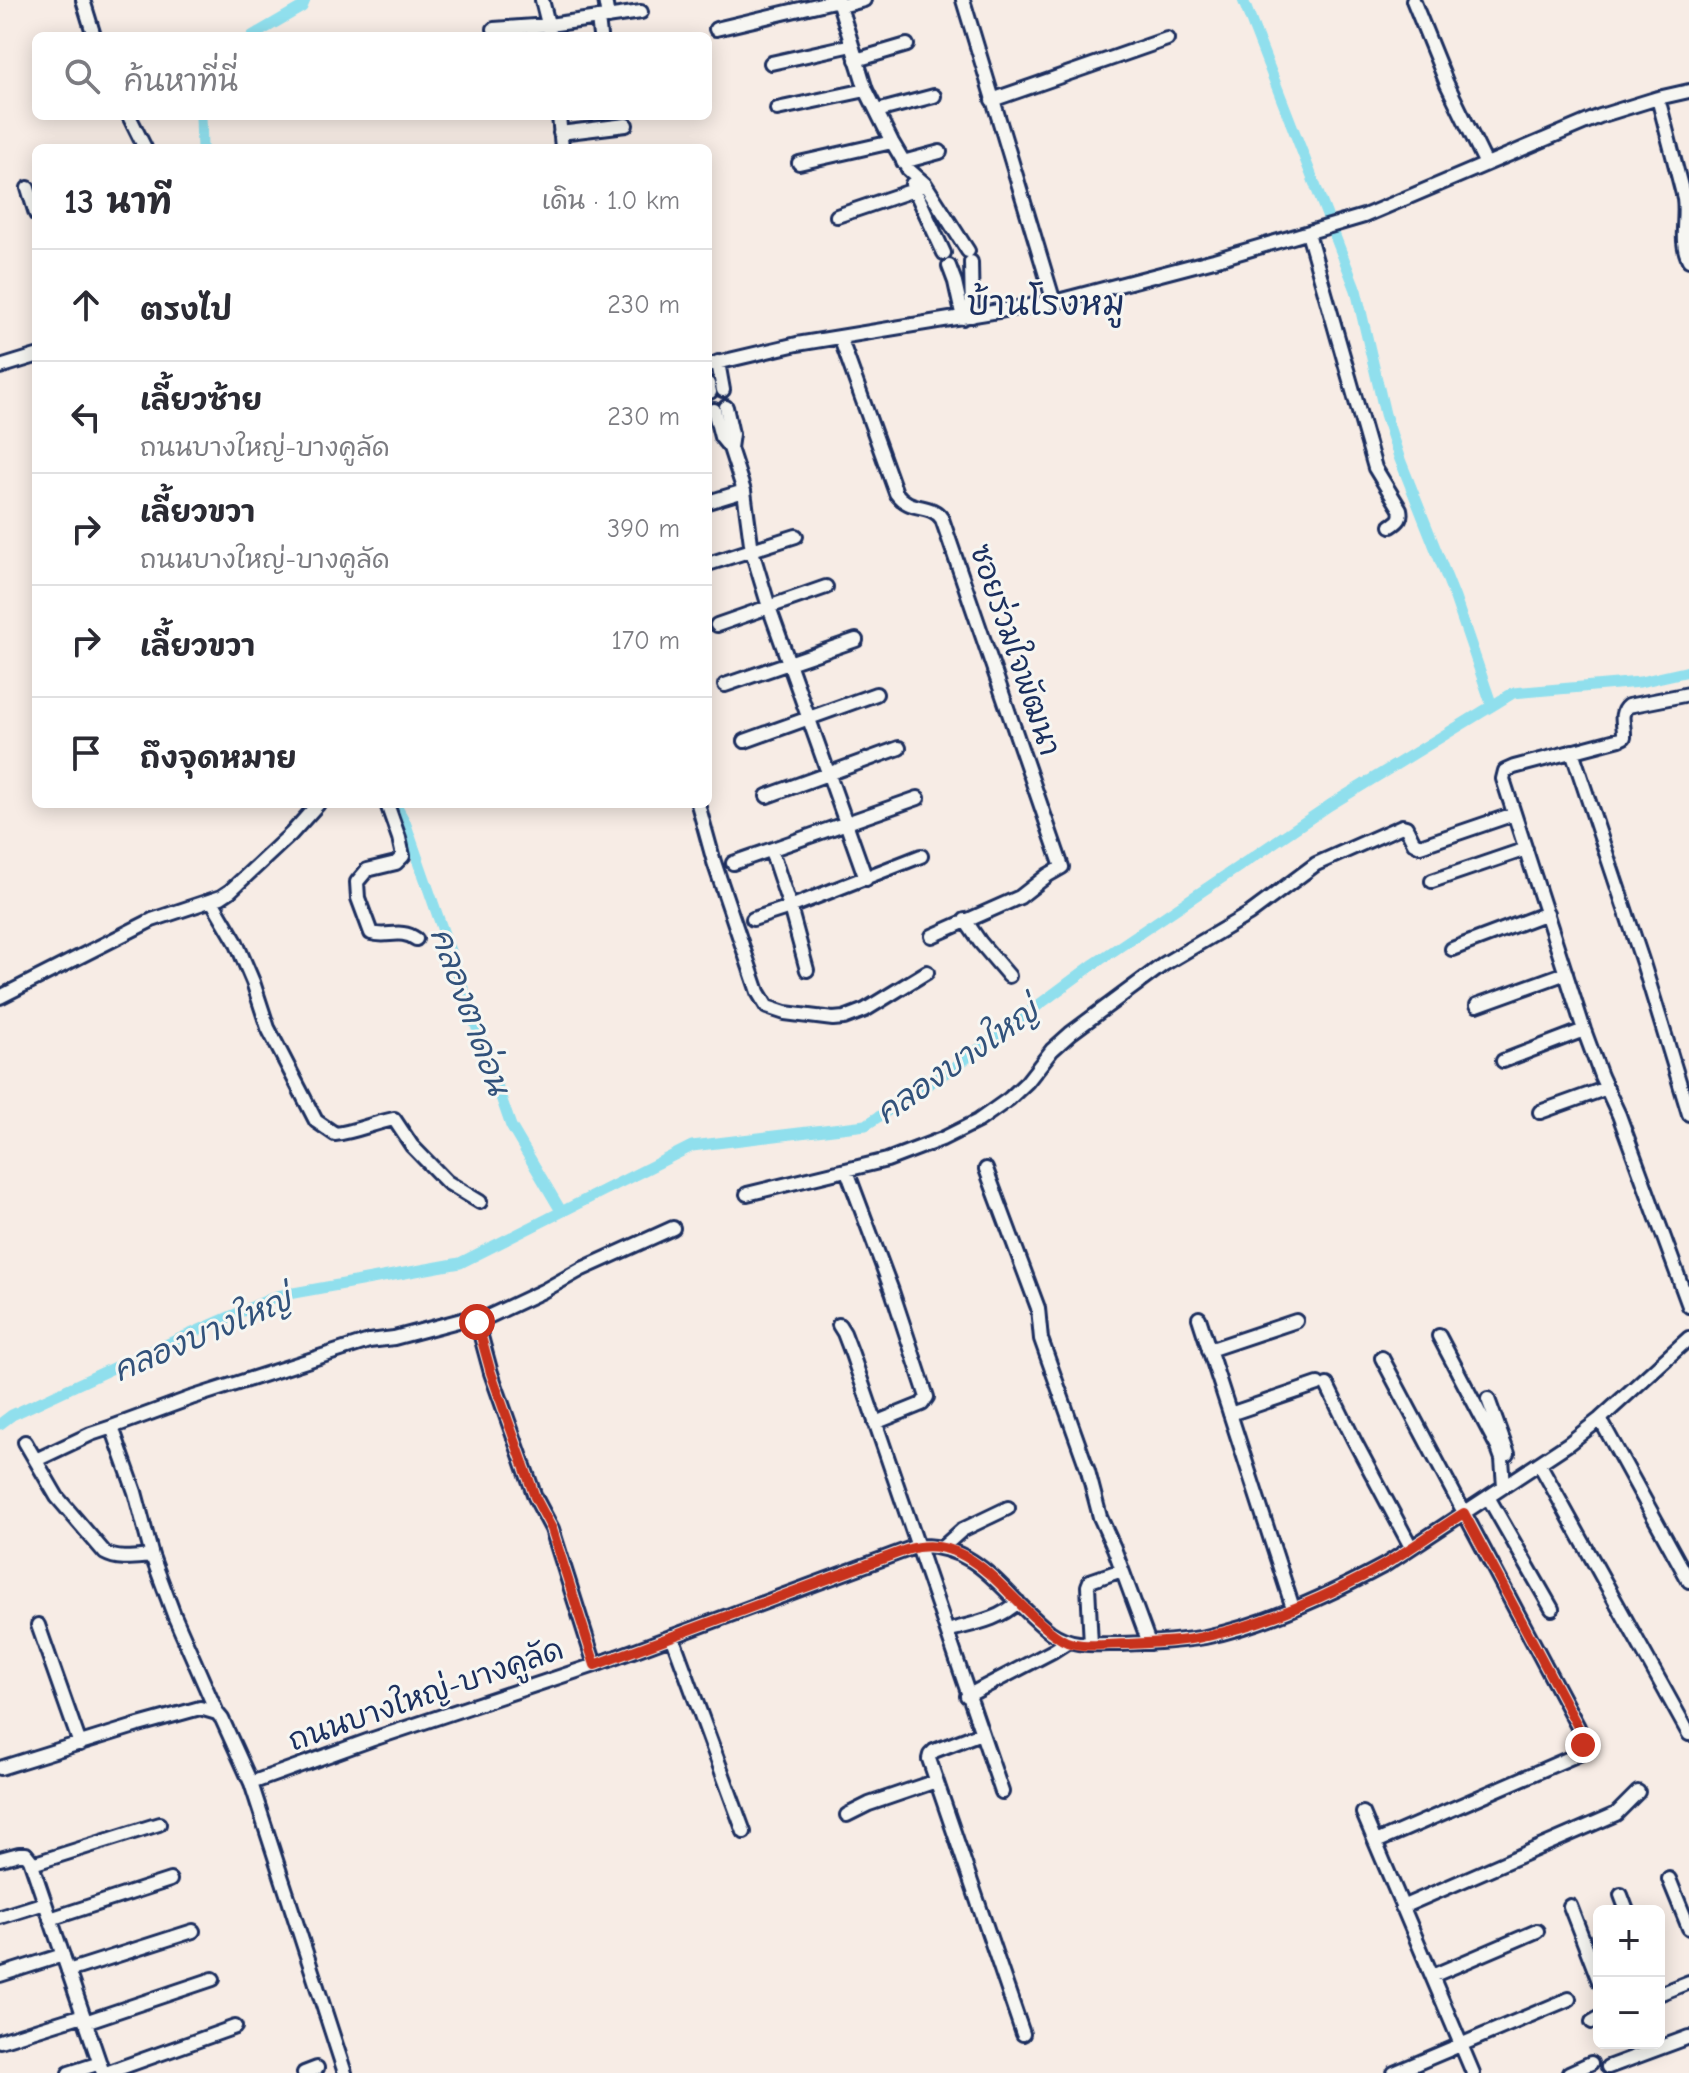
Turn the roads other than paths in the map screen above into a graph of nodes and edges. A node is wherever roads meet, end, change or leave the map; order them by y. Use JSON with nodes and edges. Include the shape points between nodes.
{"nodes":[{"id":1,"x":83,"y":0,"type":"edge"},
{"id":2,"x":542,"y":0,"type":"edge"},
{"id":3,"x":605,"y":0,"type":"edge"},
{"id":4,"x":864,"y":0,"type":"edge"},
{"id":5,"x":963,"y":0,"type":"edge"},
{"id":6,"x":1413,"y":0,"type":"edge"},
{"id":7,"x":839,"y":2,"type":"edge"},
{"id":8,"x":641,"y":12,"type":"dead end"},
{"id":9,"x":603,"y":17,"type":"junction"},
{"id":10,"x":494,"y":29,"type":"dead end"},
{"id":11,"x":716,"y":29,"type":"dead end"},
{"id":12,"x":550,"y":31,"type":"edge"},
{"id":13,"x":93,"y":32,"type":"edge"},
{"id":14,"x":601,"y":32,"type":"edge"},
{"id":15,"x":1167,"y":39,"type":"dead end"},
{"id":16,"x":852,"y":45,"type":"junction"},
{"id":17,"x":907,"y":45,"type":"dead end"},
{"id":18,"x":856,"y":60,"type":"junction"},
{"id":19,"x":771,"y":63,"type":"dead end"},
{"id":20,"x":866,"y":90,"type":"junction"},
{"id":21,"x":1689,"y":91,"type":"edge"},
{"id":22,"x":934,"y":96,"type":"dead end"},
{"id":23,"x":1658,"y":98,"type":"junction"},
{"id":24,"x":992,"y":100,"type":"junction"},
{"id":25,"x":777,"y":109,"type":"dead end"},
{"id":26,"x":877,"y":111,"type":"junction"},
{"id":27,"x":131,"y":120,"type":"edge"},
{"id":28,"x":559,"y":120,"type":"edge"},
{"id":29,"x":626,"y":125,"type":"dead end"},
{"id":30,"x":560,"y":133,"type":"junction"},
{"id":31,"x":892,"y":142,"type":"junction"},
{"id":32,"x":143,"y":144,"type":"edge"},
{"id":33,"x":561,"y":144,"type":"edge"},
{"id":34,"x":940,"y":152,"type":"dead end"},
{"id":35,"x":799,"y":163,"type":"dead end"},
{"id":36,"x":1486,"y":164,"type":"junction"},
{"id":37,"x":905,"y":166,"type":"junction"},
{"id":38,"x":920,"y":187,"type":"junction"},
{"id":39,"x":28,"y":188,"type":"dead end"},
{"id":40,"x":32,"y":201,"type":"edge"},
{"id":41,"x":837,"y":216,"type":"dead end"},
{"id":42,"x":1308,"y":233,"type":"junction"},
{"id":43,"x":1689,"y":260,"type":"edge"},
{"id":44,"x":1054,"y":302,"type":"junction"},
{"id":45,"x":967,"y":317,"type":"junction"},
{"id":46,"x":840,"y":337,"type":"junction"},
{"id":47,"x":32,"y":357,"type":"edge"},
{"id":48,"x":713,"y":364,"type":"edge"},
{"id":49,"x":0,"y":367,"type":"edge"},
{"id":50,"x":714,"y":389,"type":"edge"},
{"id":51,"x":720,"y":409,"type":"dead end"},
{"id":52,"x":720,"y":437,"type":"edge"},
{"id":53,"x":744,"y":491,"type":"junction"},
{"id":54,"x":712,"y":501,"type":"edge"},
{"id":55,"x":1391,"y":526,"type":"dead end"},
{"id":56,"x":796,"y":536,"type":"dead end"},
{"id":57,"x":752,"y":551,"type":"junction"},
{"id":58,"x":712,"y":563,"type":"edge"},
{"id":59,"x":826,"y":587,"type":"dead end"},
{"id":60,"x":769,"y":607,"type":"junction"},
{"id":61,"x":717,"y":625,"type":"dead end"},
{"id":62,"x":856,"y":640,"type":"dead end"},
{"id":63,"x":788,"y":663,"type":"junction"},
{"id":64,"x":725,"y":685,"type":"dead end"},
{"id":65,"x":876,"y":694,"type":"dead end"},
{"id":66,"x":1689,"y":694,"type":"edge"},
{"id":67,"x":808,"y":719,"type":"junction"},
{"id":68,"x":745,"y":741,"type":"dead end"},
{"id":69,"x":899,"y":748,"type":"dead end"},
{"id":70,"x":1572,"y":751,"type":"junction"},
{"id":71,"x":829,"y":775,"type":"junction"},
{"id":72,"x":767,"y":796,"type":"dead end"},
{"id":73,"x":918,"y":798,"type":"dead end"},
{"id":74,"x":314,"y":808,"type":"edge"},
{"id":75,"x":388,"y":808,"type":"edge"},
{"id":76,"x":699,"y":808,"type":"edge"},
{"id":77,"x":1514,"y":814,"type":"junction"},
{"id":78,"x":847,"y":824,"type":"junction"},
{"id":79,"x":1526,"y":849,"type":"junction"},
{"id":80,"x":771,"y":850,"type":"junction"},
{"id":81,"x":921,"y":856,"type":"dead end"},
{"id":82,"x":733,"y":863,"type":"dead end"},
{"id":83,"x":866,"y":879,"type":"junction"},
{"id":84,"x":1432,"y":881,"type":"dead end"},
{"id":85,"x":212,"y":901,"type":"junction"},
{"id":86,"x":790,"y":907,"type":"junction"},
{"id":87,"x":1547,"y":913,"type":"junction"},
{"id":88,"x":753,"y":919,"type":"dead end"},
{"id":89,"x":965,"y":920,"type":"junction"},
{"id":90,"x":932,"y":936,"type":"dead end"},
{"id":91,"x":416,"y":939,"type":"dead end"},
{"id":92,"x":1452,"y":949,"type":"dead end"},
{"id":93,"x":807,"y":970,"type":"dead end"},
{"id":94,"x":927,"y":972,"type":"dead end"},
{"id":95,"x":1566,"y":973,"type":"junction"},
{"id":96,"x":1009,"y":976,"type":"dead end"},
{"id":97,"x":0,"y":997,"type":"edge"},
{"id":98,"x":1477,"y":1005,"type":"dead end"},
{"id":99,"x":1584,"y":1030,"type":"junction"},
{"id":100,"x":1503,"y":1061,"type":"dead end"},
{"id":101,"x":1607,"y":1088,"type":"junction"},
{"id":102,"x":1540,"y":1112,"type":"dead end"},
{"id":103,"x":1689,"y":1114,"type":"edge"},
{"id":104,"x":986,"y":1169,"type":"dead end"},
{"id":105,"x":847,"y":1171,"type":"junction"},
{"id":106,"x":747,"y":1194,"type":"dead end"},
{"id":107,"x":480,"y":1202,"type":"dead end"},
{"id":108,"x":673,"y":1228,"type":"dead end"},
{"id":109,"x":1689,"y":1306,"type":"edge"},
{"id":110,"x":1199,"y":1318,"type":"dead end"},
{"id":111,"x":1296,"y":1321,"type":"dead end"},
{"id":112,"x":477,"y":1322,"type":"junction"},
{"id":113,"x":839,"y":1325,"type":"dead end"},
{"id":114,"x":1439,"y":1336,"type":"dead end"},
{"id":115,"x":1689,"y":1338,"type":"edge"},
{"id":116,"x":1209,"y":1350,"type":"junction"},
{"id":117,"x":1382,"y":1358,"type":"dead end"},
{"id":118,"x":1488,"y":1399,"type":"dead end"},
{"id":119,"x":1230,"y":1414,"type":"junction"},
{"id":120,"x":1600,"y":1419,"type":"junction"},
{"id":121,"x":875,"y":1423,"type":"junction"},
{"id":122,"x":112,"y":1427,"type":"junction"},
{"id":123,"x":25,"y":1442,"type":"dead end"},
{"id":124,"x":36,"y":1460,"type":"junction"},
{"id":125,"x":1539,"y":1463,"type":"junction"},
{"id":126,"x":1503,"y":1469,"type":"junction"},
{"id":127,"x":1504,"y":1486,"type":"junction"},
{"id":128,"x":1488,"y":1497,"type":"junction"},
{"id":129,"x":1008,"y":1508,"type":"dead end"},
{"id":130,"x":1464,"y":1513,"type":"junction"},
{"id":131,"x":917,"y":1546,"type":"junction"},
{"id":132,"x":943,"y":1547,"type":"junction"},
{"id":133,"x":1411,"y":1547,"type":"junction"},
{"id":134,"x":152,"y":1556,"type":"junction"},
{"id":135,"x":1122,"y":1570,"type":"junction"},
{"id":136,"x":1687,"y":1575,"type":"edge"},
{"id":137,"x":1018,"y":1602,"type":"junction"},
{"id":138,"x":1293,"y":1608,"type":"junction"},
{"id":139,"x":1552,"y":1609,"type":"dead end"},
{"id":140,"x":38,"y":1625,"type":"dead end"},
{"id":141,"x":954,"y":1629,"type":"dead end"},
{"id":142,"x":672,"y":1636,"type":"junction"},
{"id":143,"x":1067,"y":1642,"type":"junction"},
{"id":144,"x":1149,"y":1643,"type":"junction"},
{"id":145,"x":1091,"y":1644,"type":"junction"},
{"id":146,"x":595,"y":1665,"type":"junction"},
{"id":147,"x":967,"y":1696,"type":"junction"},
{"id":148,"x":217,"y":1713,"type":"junction"},
{"id":149,"x":981,"y":1733,"type":"junction"},
{"id":150,"x":1689,"y":1734,"type":"edge"},
{"id":151,"x":80,"y":1744,"type":"junction"},
{"id":152,"x":0,"y":1768,"type":"edge"},
{"id":153,"x":936,"y":1781,"type":"junction"},
{"id":154,"x":251,"y":1783,"type":"junction"},
{"id":155,"x":1002,"y":1792,"type":"dead end"},
{"id":156,"x":1638,"y":1792,"type":"dead end"},
{"id":157,"x":1363,"y":1813,"type":"dead end"},
{"id":158,"x":847,"y":1815,"type":"dead end"},
{"id":159,"x":159,"y":1824,"type":"dead end"},
{"id":160,"x":744,"y":1832,"type":"dead end"},
{"id":161,"x":1376,"y":1842,"type":"junction"},
{"id":162,"x":0,"y":1859,"type":"edge"},
{"id":163,"x":32,"y":1864,"type":"junction"},
{"id":164,"x":1669,"y":1879,"type":"dead end"},
{"id":165,"x":170,"y":1880,"type":"dead end"},
{"id":166,"x":1621,"y":1895,"type":"dead end"},
{"id":167,"x":45,"y":1903,"type":"junction"},
{"id":168,"x":1625,"y":1905,"type":"edge"},
{"id":169,"x":1570,"y":1906,"type":"dead end"},
{"id":170,"x":1402,"y":1907,"type":"junction"},
{"id":171,"x":0,"y":1917,"type":"edge"},
{"id":172,"x":50,"y":1919,"type":"junction"},
{"id":173,"x":1689,"y":1928,"type":"edge"},
{"id":174,"x":193,"y":1931,"type":"dead end"},
{"id":175,"x":1537,"y":1931,"type":"dead end"},
{"id":176,"x":63,"y":1955,"type":"junction"},
{"id":177,"x":68,"y":1971,"type":"junction"},
{"id":178,"x":0,"y":1975,"type":"edge"},
{"id":179,"x":1432,"y":1976,"type":"junction"},
{"id":180,"x":1597,"y":1977,"type":"edge"},
{"id":181,"x":213,"y":1979,"type":"dead end"},
{"id":182,"x":1689,"y":1982,"type":"edge"},
{"id":183,"x":1665,"y":1992,"type":"edge"},
{"id":184,"x":1569,"y":1999,"type":"dead end"},
{"id":185,"x":84,"y":2018,"type":"junction"},
{"id":186,"x":235,"y":2027,"type":"dead end"},
{"id":187,"x":1023,"y":2034,"type":"dead end"},
{"id":188,"x":1689,"y":2037,"type":"edge"},
{"id":189,"x":0,"y":2041,"type":"edge"},
{"id":190,"x":1462,"y":2046,"type":"junction"},
{"id":191,"x":341,"y":2060,"type":"junction"},
{"id":192,"x":1591,"y":2063,"type":"dead end"},
{"id":193,"x":1608,"y":2067,"type":"dead end"},
{"id":194,"x":103,"y":2070,"type":"edge"},
{"id":195,"x":69,"y":2073,"type":"edge"},
{"id":196,"x":304,"y":2073,"type":"edge"},
{"id":197,"x":345,"y":2073,"type":"edge"},
{"id":198,"x":1394,"y":2073,"type":"edge"},
{"id":199,"x":1473,"y":2073,"type":"edge"},
{"id":200,"x":1569,"y":2073,"type":"edge"}],
"edges":[{"from":1,"to":13,"type":"street"},
{"from":2,"to":12,"type":"street"},
{"from":3,"to":9,"type":"street"},
{"from":4,"to":7,"type":"street"},
{"from":5,"to":24,"type":"street"},
{"from":6,"to":36,"type":"street"},
{"from":7,"to":11,"type":"street"},
{"from":7,"to":16,"type":"street"},
{"from":8,"to":9,"type":"street"},
{"from":9,"to":12,"type":"street"},
{"from":9,"to":14,"type":"street"},
{"from":10,"to":12,"type":"street"},
{"from":15,"to":24,"type":"street"},
{"from":16,"to":18,"type":"street"},
{"from":16,"to":19,"type":"street"},
{"from":17,"to":18,"type":"street"},
{"from":18,"to":20,"type":"street"},
{"from":20,"to":25,"type":"street"},
{"from":20,"to":26,"type":"street"},
{"from":21,"to":23,"type":"street"},
{"from":22,"to":26,"type":"street"},
{"from":23,"to":36,"type":"street"},
{"from":23,"to":43,"type":"street","via":[[1684,198]]},
{"from":24,"to":44,"type":"street"},
{"from":26,"to":31,"type":"street"},
{"from":27,"to":32,"type":"street"},
{"from":28,"to":30,"type":"street"},
{"from":29,"to":30,"type":"street"},
{"from":30,"to":33,"type":"street"},
{"from":31,"to":35,"type":"street"},
{"from":31,"to":37,"type":"street"},
{"from":34,"to":37,"type":"street"},
{"from":36,"to":42,"type":"street"},
{"from":37,"to":38,"type":"street"},
{"from":38,"to":41,"type":"street"},
{"from":38,"to":45,"type":"street"},
{"from":38,"to":45,"type":"street","via":[[970,256]]},
{"from":39,"to":40,"type":"street"},
{"from":42,"to":44,"type":"street"},
{"from":42,"to":55,"type":"street","via":[[1375,468],[1402,515]]},
{"from":44,"to":45,"type":"street"},
{"from":45,"to":46,"type":"street"},
{"from":46,"to":48,"type":"street"},
{"from":46,"to":89,"type":"street","name":"ซอยร่วมใจพัฒนา","via":[[896,493],[906,504],[936,512],[942,519],[1062,867],[1020,897]]},
{"from":47,"to":49,"type":"street"},
{"from":48,"to":50,"type":"street"},
{"from":51,"to":52,"type":"street"},
{"from":52,"to":53,"type":"street","via":[[730,448]]},
{"from":53,"to":54,"type":"street"},
{"from":53,"to":57,"type":"street"},
{"from":56,"to":57,"type":"street"},
{"from":57,"to":58,"type":"street"},
{"from":57,"to":60,"type":"street"},
{"from":59,"to":60,"type":"street"},
{"from":60,"to":61,"type":"street"},
{"from":60,"to":63,"type":"street"},
{"from":62,"to":63,"type":"street"},
{"from":63,"to":64,"type":"street"},
{"from":63,"to":67,"type":"street"},
{"from":65,"to":67,"type":"street"},
{"from":66,"to":70,"type":"street","via":[[1628,706],[1622,717],[1624,737]]},
{"from":67,"to":68,"type":"street"},
{"from":67,"to":71,"type":"street"},
{"from":69,"to":71,"type":"street"},
{"from":70,"to":77,"type":"street","via":[[1505,771]]},
{"from":70,"to":103,"type":"street"},
{"from":71,"to":72,"type":"street"},
{"from":71,"to":78,"type":"street"},
{"from":73,"to":78,"type":"street"},
{"from":74,"to":85,"type":"street","via":[[230,891]]},
{"from":75,"to":91,"type":"street","via":[[403,856],[367,870],[357,882],[358,898],[371,933],[405,933]]},
{"from":76,"to":94,"type":"street","via":[[767,1007],[844,1018]]},
{"from":77,"to":79,"type":"street"},
{"from":77,"to":105,"type":"street","via":[[1420,846],[1406,827],[1396,828],[1316,864],[1071,1033],[1027,1082],[978,1121],[914,1150]]},
{"from":78,"to":80,"type":"street"},
{"from":78,"to":83,"type":"street"},
{"from":79,"to":84,"type":"street"},
{"from":79,"to":87,"type":"street"},
{"from":80,"to":82,"type":"street"},
{"from":80,"to":86,"type":"street"},
{"from":81,"to":83,"type":"street"},
{"from":83,"to":86,"type":"street"},
{"from":85,"to":97,"type":"street","via":[[152,920]]},
{"from":85,"to":107,"type":"street","via":[[236,942],[268,1028],[316,1121],[335,1134],[394,1119],[447,1182]]},
{"from":86,"to":88,"type":"street"},
{"from":86,"to":93,"type":"street"},
{"from":87,"to":92,"type":"street"},
{"from":87,"to":95,"type":"street"},
{"from":89,"to":90,"type":"street","name":"ซอยร่วมใจพัฒนา"},
{"from":89,"to":96,"type":"street"},
{"from":95,"to":98,"type":"street"},
{"from":95,"to":99,"type":"street"},
{"from":99,"to":100,"type":"street"},
{"from":99,"to":101,"type":"street"},
{"from":101,"to":102,"type":"street"},
{"from":101,"to":109,"type":"street"},
{"from":104,"to":135,"type":"street","via":[[1038,1308],[1041,1339]]},
{"from":105,"to":106,"type":"street"},
{"from":105,"to":121,"type":"street","via":[[927,1397],[922,1404]]},
{"from":108,"to":112,"type":"street"},
{"from":110,"to":116,"type":"street"},
{"from":111,"to":116,"type":"street"},
{"from":112,"to":122,"type":"street","via":[[473,1317],[369,1341]]},
{"from":112,"to":146,"type":"street"},
{"from":113,"to":121,"type":"street"},
{"from":114,"to":126,"type":"street","via":[[1498,1448]]},
{"from":115,"to":120,"type":"street"},
{"from":116,"to":119,"type":"street"},
{"from":117,"to":130,"type":"street"},
{"from":118,"to":126,"type":"street","via":[[1508,1452]]},
{"from":119,"to":133,"type":"street","via":[[1323,1384]]},
{"from":119,"to":138,"type":"street"},
{"from":120,"to":125,"type":"street"},
{"from":120,"to":136,"type":"street"},
{"from":121,"to":131,"type":"street"},
{"from":122,"to":124,"type":"street"},
{"from":122,"to":134,"type":"street"},
{"from":123,"to":124,"type":"street"},
{"from":124,"to":134,"type":"street","via":[[57,1497],[105,1553]]},
{"from":125,"to":127,"type":"street"},
{"from":125,"to":150,"type":"street"},
{"from":126,"to":127,"type":"street"},
{"from":127,"to":128,"type":"street"},
{"from":128,"to":130,"type":"street"},
{"from":128,"to":139,"type":"street"},
{"from":129,"to":132,"type":"street","via":[[962,1530]]},
{"from":130,"to":133,"type":"street"},
{"from":130,"to":161,"type":"street","via":[[1578,1727],[1582,1751]]},
{"from":131,"to":132,"type":"street","name":"ถนนบางใหญ่-บางคูลัด"},
{"from":131,"to":142,"type":"street","name":"ถนนบางใหญ่-บางคูลัด"},
{"from":131,"to":147,"type":"street"},
{"from":132,"to":137,"type":"street","name":"ถนนบางใหญ่-บางคูลัด","via":[[974,1561]]},
{"from":133,"to":138,"type":"street","via":[[1358,1579]]},
{"from":134,"to":148,"type":"street"},
{"from":135,"to":144,"type":"street"},
{"from":135,"to":145,"type":"street","via":[[1090,1581]]},
{"from":137,"to":141,"type":"street","via":[[996,1618]]},
{"from":137,"to":143,"type":"street","name":"ถนนบางใหญ่-บางคูลัด"},
{"from":138,"to":144,"type":"street","via":[[1226,1632]]},
{"from":140,"to":151,"type":"street"},
{"from":142,"to":146,"type":"street","name":"ถนนบางใหญ่-บางคูลัด"},
{"from":142,"to":160,"type":"street"},
{"from":143,"to":145,"type":"street"},
{"from":143,"to":147,"type":"street"},
{"from":144,"to":145,"type":"street"},
{"from":146,"to":154,"type":"street","name":"ถนนบางใหญ่-บางคูลัด"},
{"from":147,"to":149,"type":"street"},
{"from":148,"to":151,"type":"street","via":[[200,1708]]},
{"from":148,"to":154,"type":"street"},
{"from":149,"to":153,"type":"street","via":[[930,1755]]},
{"from":149,"to":155,"type":"street"},
{"from":151,"to":152,"type":"street"},
{"from":153,"to":158,"type":"street"},
{"from":153,"to":187,"type":"street"},
{"from":154,"to":191,"type":"street"},
{"from":156,"to":170,"type":"street","via":[[1616,1814]]},
{"from":157,"to":161,"type":"street"},
{"from":159,"to":163,"type":"street"},
{"from":161,"to":170,"type":"street"},
{"from":162,"to":163,"type":"street","via":[[26,1854]]},
{"from":163,"to":167,"type":"street"},
{"from":164,"to":173,"type":"street"},
{"from":165,"to":172,"type":"street"},
{"from":166,"to":168,"type":"street"},
{"from":167,"to":171,"type":"street"},
{"from":167,"to":172,"type":"street"},
{"from":169,"to":180,"type":"street"},
{"from":170,"to":179,"type":"street"},
{"from":172,"to":176,"type":"street"},
{"from":174,"to":177,"type":"street"},
{"from":175,"to":179,"type":"street"},
{"from":176,"to":177,"type":"street"},
{"from":176,"to":178,"type":"street"},
{"from":177,"to":185,"type":"street"},
{"from":179,"to":190,"type":"street"},
{"from":181,"to":185,"type":"street"},
{"from":182,"to":183,"type":"street"},
{"from":184,"to":190,"type":"street"},
{"from":185,"to":189,"type":"street"},
{"from":185,"to":194,"type":"street"},
{"from":186,"to":194,"type":"street"},
{"from":188,"to":193,"type":"street"},
{"from":190,"to":198,"type":"street"},
{"from":190,"to":199,"type":"street"},
{"from":191,"to":196,"type":"street"},
{"from":191,"to":197,"type":"street"},
{"from":192,"to":200,"type":"street"},
{"from":194,"to":195,"type":"street"}]}
